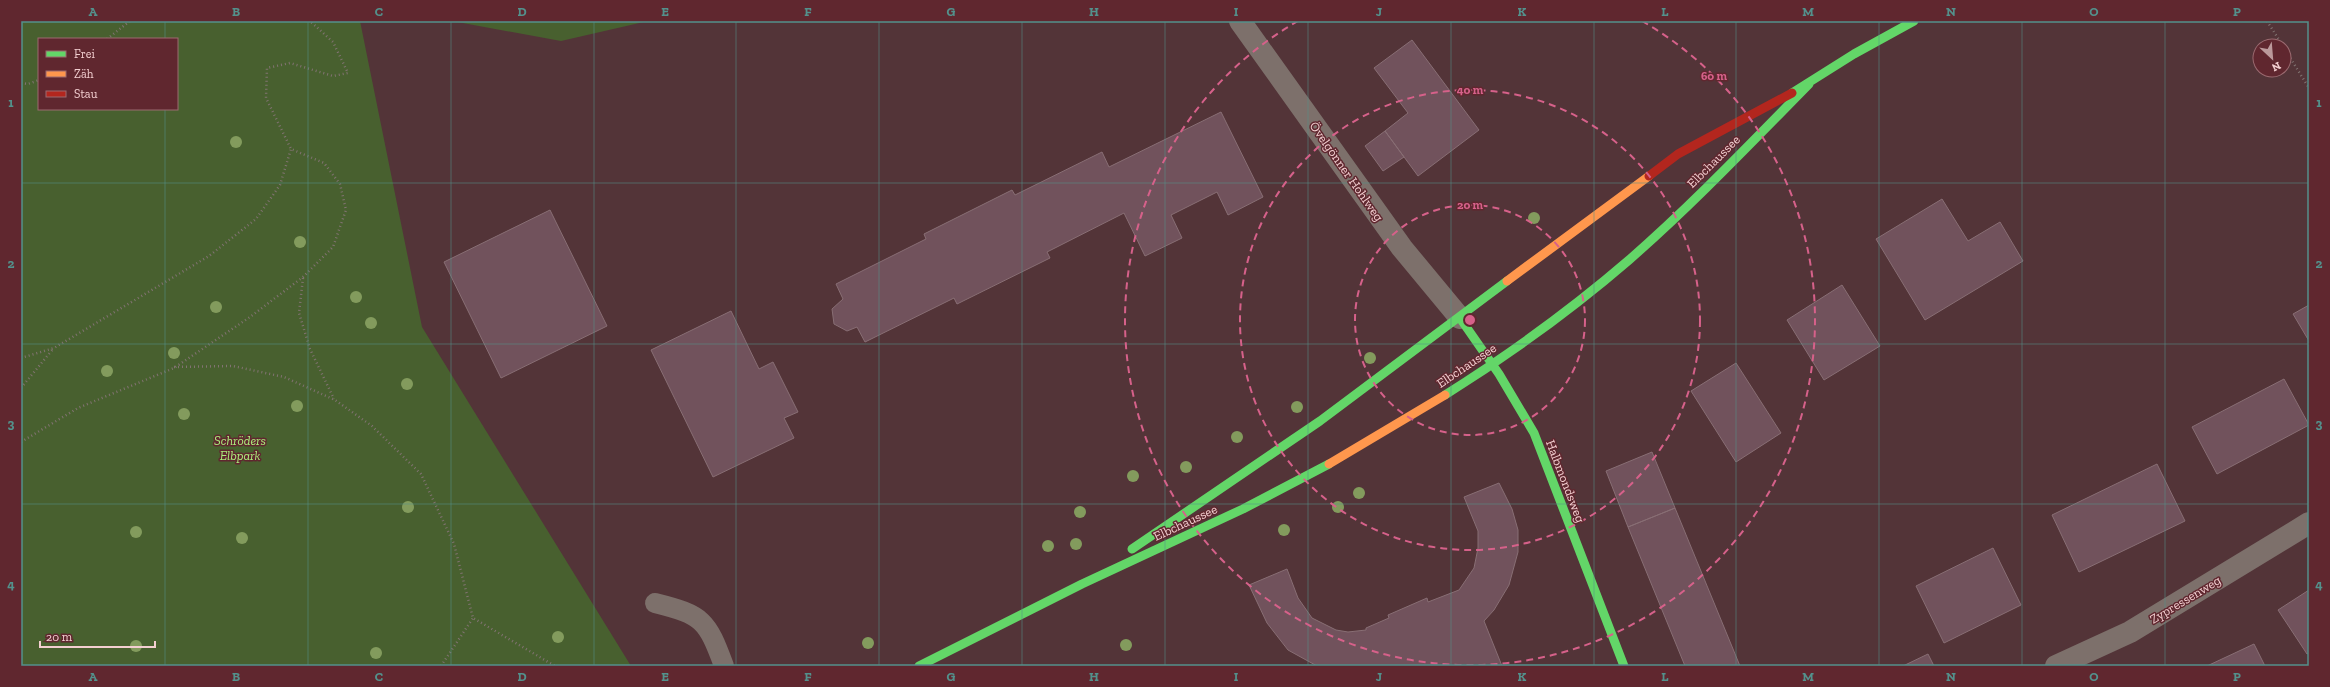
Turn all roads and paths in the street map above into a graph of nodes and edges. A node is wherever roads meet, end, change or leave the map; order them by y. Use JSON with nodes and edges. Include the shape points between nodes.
{"nodes":[{"id":1,"x":130,"y":21,"type":"edge"},
{"id":2,"x":310,"y":21,"type":"edge"},
{"id":3,"x":1240,"y":21,"type":"edge"},
{"id":4,"x":1914,"y":21,"type":"edge"},
{"id":5,"x":2267,"y":21,"type":"edge"},
{"id":6,"x":108,"y":38,"type":"edge"},
{"id":7,"x":2277,"y":38,"type":"edge"},
{"id":8,"x":2292,"y":61,"type":"edge"},
{"id":9,"x":38,"y":80,"type":"edge"},
{"id":10,"x":21,"y":84,"type":"edge"},
{"id":11,"x":1809,"y":84,"type":"junction"},
{"id":12,"x":2309,"y":88,"type":"edge"},
{"id":13,"x":291,"y":149,"type":"junction"},
{"id":14,"x":303,"y":277,"type":"junction"},
{"id":15,"x":1460,"y":318,"type":"junction"},
{"id":16,"x":54,"y":348,"type":"junction"},
{"id":17,"x":21,"y":358,"type":"edge"},
{"id":18,"x":1493,"y":363,"type":"junction"},
{"id":19,"x":174,"y":368,"type":"junction"},
{"id":20,"x":21,"y":388,"type":"edge"},
{"id":21,"x":335,"y":400,"type":"junction"},
{"id":22,"x":21,"y":442,"type":"edge"},
{"id":23,"x":2309,"y":523,"type":"edge"},
{"id":24,"x":1080,"y":585,"type":"junction"},
{"id":25,"x":656,"y":603,"type":"dead end"},
{"id":26,"x":473,"y":618,"type":"junction"},
{"id":27,"x":441,"y":666,"type":"edge"},
{"id":28,"x":555,"y":666,"type":"edge"},
{"id":29,"x":724,"y":666,"type":"edge"},
{"id":30,"x":919,"y":666,"type":"edge"},
{"id":31,"x":1624,"y":666,"type":"edge"},
{"id":32,"x":2056,"y":666,"type":"edge"}],
"edges":[{"from":1,"to":6,"type":"path"},
{"from":2,"to":13,"type":"path","via":[[333,42],[348,72],[333,76],[290,63],[267,68],[266,98]]},
{"from":3,"to":15,"type":"street","name":"Övelgönner Hohlweg","via":[[1402,248]]},
{"from":4,"to":11,"type":"main road","name":"Elbchaussee","via":[[1854,54]]},
{"from":5,"to":7,"type":"path"},
{"from":8,"to":12,"type":"path"},
{"from":9,"to":10,"type":"path"},
{"from":11,"to":15,"type":"main road","name":"Elbchaussee","via":[[1678,154]]},
{"from":11,"to":18,"type":"main road","name":"Elbchaussee","via":[[1703,190],[1625,263],[1565,311]]},
{"from":13,"to":14,"type":"path","via":[[324,163],[340,184],[346,210],[333,247]]},
{"from":13,"to":16,"type":"path","via":[[280,185],[256,219],[209,256]]},
{"from":14,"to":19,"type":"path","via":[[250,317]]},
{"from":14,"to":21,"type":"path","via":[[299,313],[310,350]]},
{"from":15,"to":18,"type":"main road","name":"Halbmondsweg"},
{"from":15,"to":24,"type":"main road","name":"Elbchaussee","via":[[1320,421]]},
{"from":16,"to":17,"type":"path"},
{"from":16,"to":20,"type":"path"},
{"from":18,"to":24,"type":"main road","name":"Elbchaussee","via":[[1399,423],[1302,477],[1244,508]]},
{"from":18,"to":31,"type":"main road","name":"Halbmondsweg","via":[[1515,398],[1544,457]]},
{"from":19,"to":21,"type":"path","via":[[233,366],[284,377]]},
{"from":19,"to":22,"type":"path","via":[[78,408]]},
{"from":21,"to":26,"type":"path","via":[[372,426],[421,474],[454,544]]},
{"from":23,"to":32,"type":"street","name":"Zypressenweg","via":[[2130,632]]},
{"from":24,"to":30,"type":"main road","name":"Elbchaussee"},
{"from":25,"to":29,"type":"lane","via":[[687,611],[704,624],[714,638]]},
{"from":26,"to":27,"type":"path"},
{"from":26,"to":28,"type":"path"}]}
